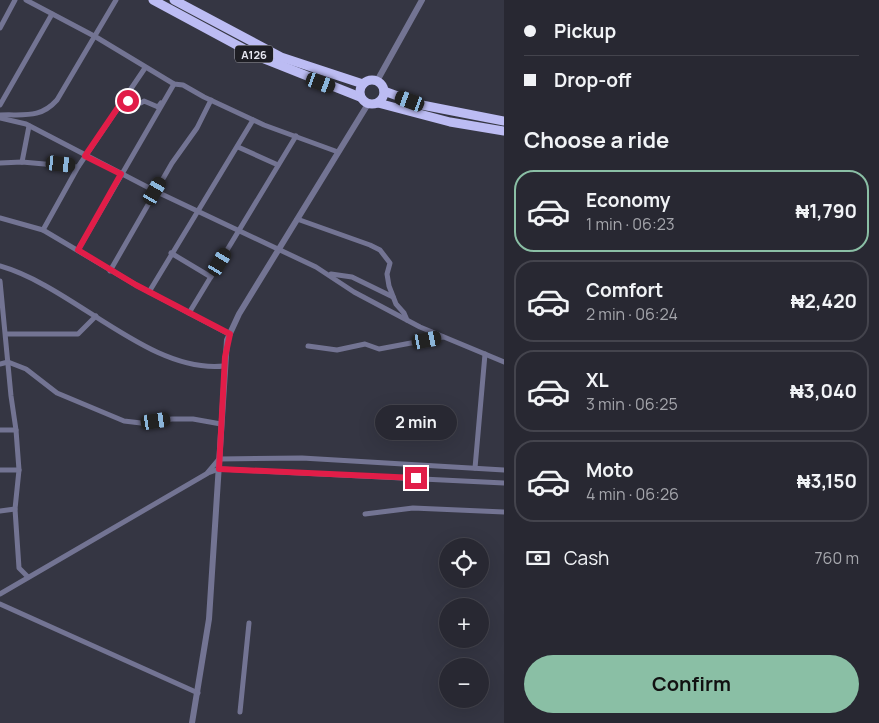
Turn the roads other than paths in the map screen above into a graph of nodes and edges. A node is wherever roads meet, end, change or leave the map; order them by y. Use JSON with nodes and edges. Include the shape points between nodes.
{"nodes":[{"id":1,"x":15,"y":0,"type":"edge"},
{"id":2,"x":26,"y":0,"type":"edge"},
{"id":3,"x":116,"y":0,"type":"edge"},
{"id":4,"x":153,"y":0,"type":"edge"},
{"id":5,"x":174,"y":0,"type":"edge"},
{"id":6,"x":422,"y":0,"type":"edge"},
{"id":7,"x":52,"y":14,"type":"junction"},
{"id":8,"x":0,"y":28,"type":"edge"},
{"id":9,"x":96,"y":37,"type":"junction"},
{"id":10,"x":145,"y":68,"type":"junction"},
{"id":11,"x":377,"y":81,"type":"junction"},
{"id":12,"x":174,"y":84,"type":"junction"},
{"id":13,"x":363,"y":84,"type":"junction"},
{"id":14,"x":384,"y":91,"type":"junction"},
{"id":15,"x":360,"y":97,"type":"junction"},
{"id":16,"x":211,"y":100,"type":"junction"},
{"id":17,"x":378,"y":103,"type":"junction"},
{"id":18,"x":368,"y":104,"type":"junction"},
{"id":19,"x":0,"y":105,"type":"edge"},
{"id":20,"x":119,"y":106,"type":"junction"},
{"id":21,"x":0,"y":111,"type":"edge"},
{"id":22,"x":7,"y":114,"type":"junction"},
{"id":23,"x":0,"y":116,"type":"edge"},
{"id":24,"x":253,"y":120,"type":"junction"},
{"id":25,"x":504,"y":121,"type":"edge"},
{"id":26,"x":29,"y":126,"type":"junction"},
{"id":27,"x":504,"y":131,"type":"edge"},
{"id":28,"x":296,"y":136,"type":"junction"},
{"id":29,"x":238,"y":147,"type":"junction"},
{"id":30,"x":338,"y":152,"type":"junction"},
{"id":31,"x":85,"y":156,"type":"junction"},
{"id":32,"x":22,"y":162,"type":"junction"},
{"id":33,"x":0,"y":163,"type":"edge"},
{"id":34,"x":278,"y":165,"type":"junction"},
{"id":35,"x":78,"y":167,"type":"junction"},
{"id":36,"x":121,"y":174,"type":"junction"},
{"id":37,"x":155,"y":191,"type":"junction"},
{"id":38,"x":197,"y":211,"type":"junction"},
{"id":39,"x":0,"y":218,"type":"edge"},
{"id":40,"x":297,"y":219,"type":"junction"},
{"id":41,"x":43,"y":230,"type":"junction"},
{"id":42,"x":238,"y":231,"type":"junction"},
{"id":43,"x":279,"y":248,"type":"junction"},
{"id":44,"x":78,"y":250,"type":"junction"},
{"id":45,"x":172,"y":253,"type":"junction"},
{"id":46,"x":0,"y":266,"type":"edge"},
{"id":47,"x":110,"y":271,"type":"junction"},
{"id":48,"x":331,"y":274,"type":"junction"},
{"id":49,"x":211,"y":277,"type":"junction"},
{"id":50,"x":0,"y":281,"type":"edge"},
{"id":51,"x":1,"y":292,"type":"edge"},
{"id":52,"x":148,"y":292,"type":"junction"},
{"id":53,"x":393,"y":297,"type":"junction"},
{"id":54,"x":189,"y":313,"type":"junction"},
{"id":55,"x":96,"y":316,"type":"junction"},
{"id":56,"x":407,"y":320,"type":"junction"},
{"id":57,"x":3,"y":325,"type":"edge"},
{"id":58,"x":6,"y":334,"type":"junction"},
{"id":59,"x":230,"y":334,"type":"junction"},
{"id":60,"x":444,"y":337,"type":"junction"},
{"id":61,"x":308,"y":346,"type":"dead end"},
{"id":62,"x":485,"y":354,"type":"junction"},
{"id":63,"x":8,"y":362,"type":"junction"},
{"id":64,"x":504,"y":362,"type":"edge"},
{"id":65,"x":0,"y":364,"type":"edge"},
{"id":66,"x":224,"y":366,"type":"junction"},
{"id":67,"x":221,"y":425,"type":"junction"},
{"id":68,"x":0,"y":430,"type":"edge"},
{"id":69,"x":16,"y":430,"type":"junction"},
{"id":70,"x":220,"y":459,"type":"junction"},
{"id":71,"x":475,"y":468,"type":"junction"},
{"id":72,"x":219,"y":469,"type":"junction"},
{"id":73,"x":0,"y":470,"type":"edge"},
{"id":74,"x":18,"y":470,"type":"junction"},
{"id":75,"x":504,"y":470,"type":"edge"},
{"id":76,"x":208,"y":473,"type":"junction"},
{"id":77,"x":504,"y":483,"type":"edge"},
{"id":78,"x":15,"y":508,"type":"junction"},
{"id":79,"x":0,"y":511,"type":"edge"},
{"id":80,"x":504,"y":512,"type":"edge"},
{"id":81,"x":365,"y":514,"type":"dead end"},
{"id":82,"x":28,"y":578,"type":"junction"},
{"id":83,"x":0,"y":594,"type":"edge"},
{"id":84,"x":0,"y":604,"type":"edge"},
{"id":85,"x":249,"y":623,"type":"dead end"},
{"id":86,"x":198,"y":693,"type":"junction"},
{"id":87,"x":240,"y":712,"type":"dead end"},
{"id":88,"x":192,"y":723,"type":"edge"}],
"edges":[{"from":1,"to":8,"type":"street"},
{"from":2,"to":7,"type":"street"},
{"from":3,"to":9,"type":"street"},
{"from":4,"to":15,"type":"highway","number":"A126","via":[[257,56]]},
{"from":5,"to":13,"type":"highway","number":"A126","via":[[280,57]]},
{"from":6,"to":11,"type":"street"},
{"from":7,"to":9,"type":"street"},
{"from":7,"to":19,"type":"street"},
{"from":9,"to":10,"type":"street"},
{"from":9,"to":22,"type":"street","via":[[47,111]]},
{"from":10,"to":12,"type":"street"},
{"from":10,"to":20,"type":"street"},
{"from":11,"to":13,"type":"highway","via":[[369,80]]},
{"from":11,"to":14,"type":"highway"},
{"from":12,"to":16,"type":"street","via":[[192,88]]},
{"from":12,"to":20,"type":"street","via":[[158,107],[144,101],[128,101]]},
{"from":12,"to":36,"type":"street"},
{"from":13,"to":15,"type":"highway","via":[[359,90]]},
{"from":14,"to":17,"type":"highway"},
{"from":14,"to":25,"type":"highway","via":[[422,105]]},
{"from":15,"to":18,"type":"highway","number":"A126"},
{"from":16,"to":24,"type":"street"},
{"from":16,"to":37,"type":"street","via":[[197,128]]},
{"from":17,"to":18,"type":"highway"},
{"from":17,"to":27,"type":"highway","via":[[450,122]]},
{"from":18,"to":30,"type":"street"},
{"from":20,"to":31,"type":"street"},
{"from":21,"to":22,"type":"street"},
{"from":22,"to":23,"type":"street"},
{"from":23,"to":26,"type":"street"},
{"from":24,"to":28,"type":"street"},
{"from":24,"to":29,"type":"street"},
{"from":26,"to":31,"type":"street"},
{"from":26,"to":32,"type":"street"},
{"from":28,"to":30,"type":"street"},
{"from":28,"to":34,"type":"street"},
{"from":29,"to":34,"type":"street"},
{"from":29,"to":38,"type":"street"},
{"from":30,"to":40,"type":"street"},
{"from":31,"to":35,"type":"street"},
{"from":31,"to":36,"type":"street"},
{"from":32,"to":33,"type":"street"},
{"from":32,"to":35,"type":"street"},
{"from":34,"to":42,"type":"street"},
{"from":35,"to":41,"type":"street"},
{"from":36,"to":37,"type":"street"},
{"from":36,"to":44,"type":"street"},
{"from":37,"to":38,"type":"street"},
{"from":37,"to":47,"type":"street"},
{"from":38,"to":42,"type":"street"},
{"from":38,"to":45,"type":"street"},
{"from":39,"to":41,"type":"street"},
{"from":40,"to":43,"type":"street"},
{"from":40,"to":53,"type":"street","via":[[380,250],[390,263],[386,274]]},
{"from":41,"to":44,"type":"street"},
{"from":42,"to":43,"type":"street"},
{"from":42,"to":49,"type":"street"},
{"from":43,"to":48,"type":"street"},
{"from":43,"to":59,"type":"street"},
{"from":44,"to":47,"type":"street"},
{"from":45,"to":49,"type":"street"},
{"from":45,"to":52,"type":"street"},
{"from":46,"to":55,"type":"street","via":[[47,286]]},
{"from":47,"to":52,"type":"street"},
{"from":48,"to":53,"type":"street","via":[[352,277]]},
{"from":48,"to":56,"type":"street","via":[[354,292]]},
{"from":49,"to":54,"type":"street"},
{"from":50,"to":51,"type":"street"},
{"from":51,"to":57,"type":"street"},
{"from":52,"to":54,"type":"street"},
{"from":53,"to":56,"type":"street"},
{"from":54,"to":59,"type":"street"},
{"from":55,"to":58,"type":"street","via":[[78,334]]},
{"from":55,"to":66,"type":"street","via":[[165,357],[210,367]]},
{"from":56,"to":60,"type":"street"},
{"from":57,"to":58,"type":"street"},
{"from":58,"to":63,"type":"street"},
{"from":59,"to":66,"type":"street"},
{"from":60,"to":61,"type":"street","via":[[379,349],[365,344],[337,350]]},
{"from":60,"to":62,"type":"street"},
{"from":62,"to":64,"type":"street"},
{"from":62,"to":71,"type":"street"},
{"from":63,"to":65,"type":"street"},
{"from":63,"to":67,"type":"street","via":[[26,369],[57,393],[124,421],[141,424],[194,419]]},
{"from":63,"to":69,"type":"street"},
{"from":66,"to":67,"type":"street"},
{"from":67,"to":70,"type":"street"},
{"from":68,"to":69,"type":"street"},
{"from":69,"to":74,"type":"street"},
{"from":70,"to":71,"type":"street","via":[[302,458]]},
{"from":70,"to":72,"type":"street"},
{"from":70,"to":76,"type":"street"},
{"from":71,"to":75,"type":"street"},
{"from":72,"to":76,"type":"street"},
{"from":72,"to":77,"type":"street"},
{"from":72,"to":86,"type":"street","via":[[208,619]]},
{"from":73,"to":74,"type":"street"},
{"from":74,"to":78,"type":"street"},
{"from":76,"to":82,"type":"street"},
{"from":78,"to":79,"type":"street"},
{"from":78,"to":82,"type":"street","via":[[19,568]]},
{"from":80,"to":81,"type":"street","via":[[413,508]]},
{"from":82,"to":83,"type":"street"},
{"from":84,"to":86,"type":"street"},
{"from":85,"to":87,"type":"street"},
{"from":86,"to":88,"type":"street"}]}
